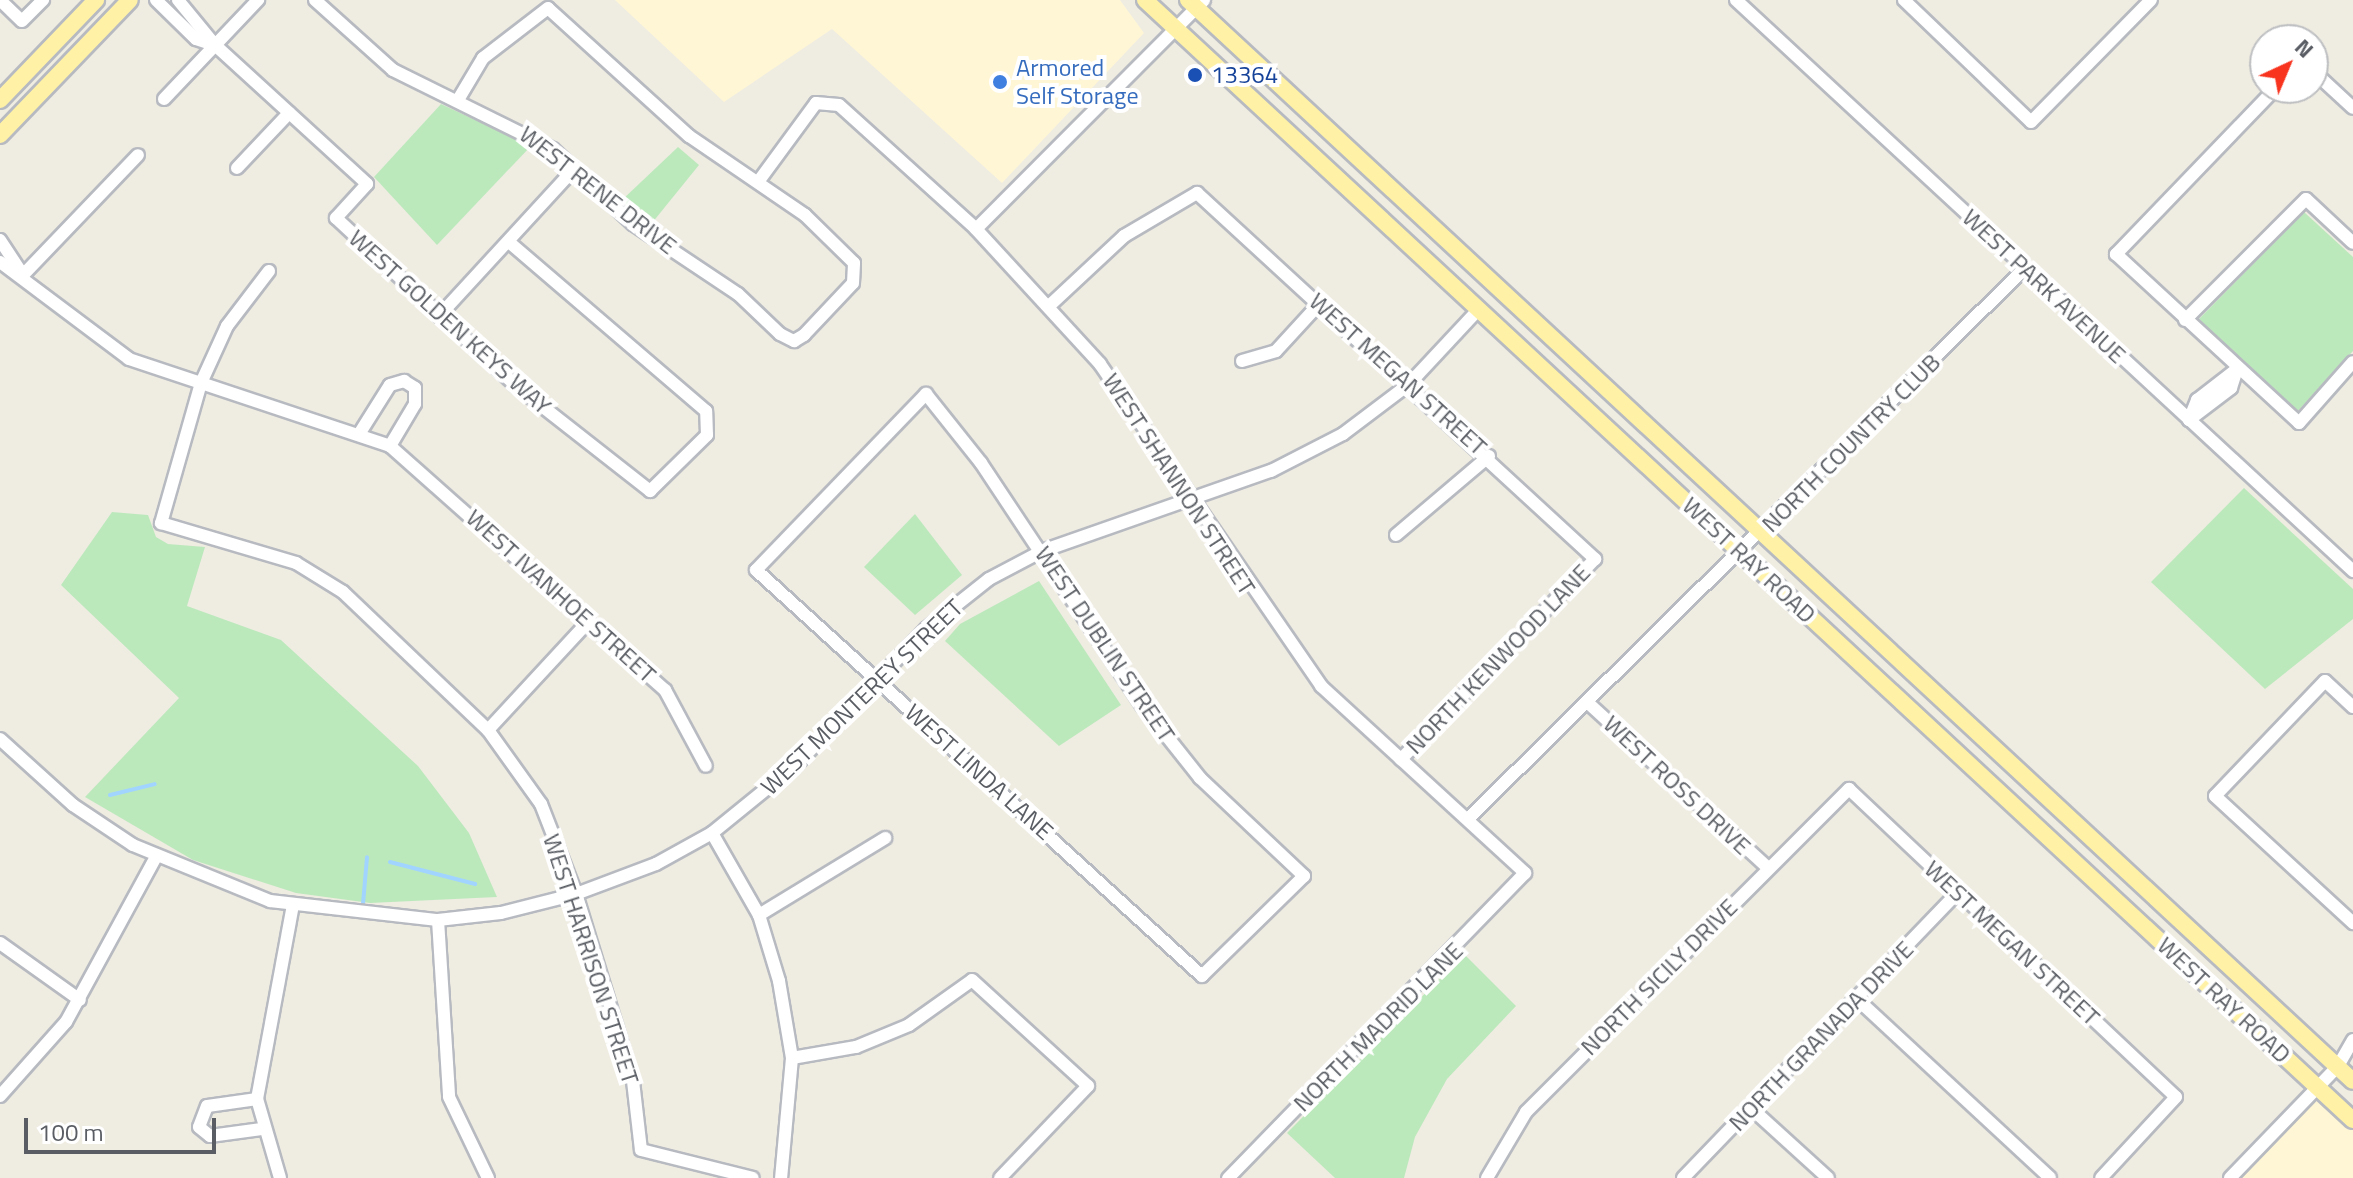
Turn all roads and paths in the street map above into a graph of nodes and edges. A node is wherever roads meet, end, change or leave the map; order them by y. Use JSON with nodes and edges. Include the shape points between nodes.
{"nodes":[{"id":1,"x":0,"y":0,"type":"edge"},
{"id":2,"x":43,"y":0,"type":"edge"},
{"id":3,"x":96,"y":0,"type":"edge"},
{"id":4,"x":130,"y":0,"type":"edge"},
{"id":5,"x":156,"y":0,"type":"edge"},
{"id":6,"x":178,"y":0,"type":"edge"},
{"id":7,"x":258,"y":0,"type":"edge"},
{"id":8,"x":315,"y":0,"type":"edge"},
{"id":9,"x":1145,"y":0,"type":"edge"},
{"id":10,"x":1736,"y":0,"type":"edge"},
{"id":11,"x":1904,"y":0,"type":"edge"},
{"id":12,"x":2132,"y":0,"type":"edge"},
{"id":13,"x":2146,"y":5,"type":"edge"},
{"id":14,"x":1189,"y":7,"type":"edge"},
{"id":15,"x":215,"y":45,"type":"junction"},
{"id":16,"x":2329,"y":86,"type":"edge"},
{"id":17,"x":164,"y":99,"type":"dead end"},
{"id":18,"x":0,"y":100,"type":"edge"},
{"id":19,"x":458,"y":100,"type":"junction"},
{"id":20,"x":2261,"y":104,"type":"edge"},
{"id":21,"x":2353,"y":108,"type":"edge"},
{"id":22,"x":289,"y":113,"type":"junction"},
{"id":23,"x":0,"y":135,"type":"edge"},
{"id":24,"x":138,"y":155,"type":"dead end"},
{"id":25,"x":237,"y":168,"type":"dead end"},
{"id":26,"x":574,"y":169,"type":"junction"},
{"id":27,"x":758,"y":182,"type":"junction"},
{"id":28,"x":976,"y":229,"type":"junction"},
{"id":29,"x":0,"y":240,"type":"edge"},
{"id":30,"x":509,"y":242,"type":"junction"},
{"id":31,"x":2353,"y":243,"type":"edge"},
{"id":32,"x":0,"y":262,"type":"edge"},
{"id":33,"x":2025,"y":268,"type":"junction"},
{"id":34,"x":269,"y":271,"type":"dead end"},
{"id":35,"x":23,"y":275,"type":"junction"},
{"id":36,"x":1320,"y":303,"type":"junction"},
{"id":37,"x":1049,"y":306,"type":"junction"},
{"id":38,"x":1478,"y":310,"type":"junction"},
{"id":39,"x":439,"y":316,"type":"junction"},
{"id":40,"x":2185,"y":320,"type":"junction"},
{"id":41,"x":1242,"y":361,"type":"dead end"},
{"id":42,"x":2353,"y":362,"type":"edge"},
{"id":43,"x":2237,"y":369,"type":"junction"},
{"id":44,"x":201,"y":383,"type":"junction"},
{"id":45,"x":1409,"y":384,"type":"junction"},
{"id":46,"x":2189,"y":420,"type":"junction"},
{"id":47,"x":361,"y":431,"type":"junction"},
{"id":48,"x":390,"y":446,"type":"junction"},
{"id":49,"x":1489,"y":456,"type":"junction"},
{"id":50,"x":1188,"y":500,"type":"junction"},
{"id":51,"x":1762,"y":533,"type":"junction"},
{"id":52,"x":1396,"y":535,"type":"dead end"},
{"id":53,"x":1042,"y":551,"type":"junction"},
{"id":54,"x":1739,"y":551,"type":"junction"},
{"id":55,"x":1595,"y":559,"type":"joint"},
{"id":56,"x":756,"y":570,"type":"joint"},
{"id":57,"x":2353,"y":571,"type":"edge"},
{"id":58,"x":588,"y":622,"type":"junction"},
{"id":59,"x":877,"y":679,"type":"junction"},
{"id":60,"x":1587,"y":702,"type":"junction"},
{"id":61,"x":2353,"y":707,"type":"edge"},
{"id":62,"x":488,"y":730,"type":"junction"},
{"id":63,"x":0,"y":739,"type":"edge"},
{"id":64,"x":1401,"y":759,"type":"junction"},
{"id":65,"x":706,"y":766,"type":"dead end"},
{"id":66,"x":1849,"y":789,"type":"joint"},
{"id":67,"x":1470,"y":817,"type":"junction"},
{"id":68,"x":712,"y":833,"type":"junction"},
{"id":69,"x":885,"y":838,"type":"dead end"},
{"id":70,"x":156,"y":857,"type":"junction"},
{"id":71,"x":1768,"y":868,"type":"junction"},
{"id":72,"x":1525,"y":873,"type":"joint"},
{"id":73,"x":1958,"y":892,"type":"junction"},
{"id":74,"x":576,"y":894,"type":"junction"},
{"id":75,"x":293,"y":905,"type":"junction"},
{"id":76,"x":759,"y":915,"type":"junction"},
{"id":77,"x":438,"y":920,"type":"junction"},
{"id":78,"x":2353,"y":923,"type":"edge"},
{"id":79,"x":0,"y":943,"type":"edge"},
{"id":80,"x":1202,"y":976,"type":"joint"},
{"id":81,"x":1857,"y":999,"type":"junction"},
{"id":82,"x":80,"y":1000,"type":"junction"},
{"id":83,"x":2353,"y":1040,"type":"edge"},
{"id":84,"x":792,"y":1058,"type":"junction"},
{"id":85,"x":2345,"y":1065,"type":"edge"},
{"id":86,"x":2353,"y":1081,"type":"edge"},
{"id":87,"x":2318,"y":1087,"type":"junction"},
{"id":88,"x":0,"y":1096,"type":"edge"},
{"id":89,"x":257,"y":1099,"type":"junction"},
{"id":90,"x":1751,"y":1108,"type":"junction"},
{"id":91,"x":2353,"y":1120,"type":"edge"},
{"id":92,"x":262,"y":1129,"type":"junction"},
{"id":93,"x":280,"y":1178,"type":"edge"},
{"id":94,"x":488,"y":1178,"type":"edge"},
{"id":95,"x":753,"y":1178,"type":"edge"},
{"id":96,"x":781,"y":1178,"type":"edge"},
{"id":97,"x":1000,"y":1178,"type":"edge"},
{"id":98,"x":1228,"y":1178,"type":"edge"},
{"id":99,"x":1487,"y":1178,"type":"edge"},
{"id":100,"x":1683,"y":1178,"type":"edge"},
{"id":101,"x":1828,"y":1178,"type":"edge"},
{"id":102,"x":2050,"y":1178,"type":"edge"},
{"id":103,"x":2101,"y":1178,"type":"edge"},
{"id":104,"x":2230,"y":1178,"type":"edge"}],
"edges":[{"from":1,"to":2,"type":"street","via":[[22,21]]},
{"from":3,"to":18,"type":"main road"},
{"from":4,"to":23,"type":"main road"},
{"from":5,"to":15,"type":"street","name":"WEST GOLDEN KEYS WAY","via":[[196,39]]},
{"from":6,"to":15,"type":"street","name":"WEST GOLDEN KEYS WAY"},
{"from":7,"to":15,"type":"street"},
{"from":8,"to":19,"type":"street","name":"WEST RENE DRIVE","via":[[393,70]]},
{"from":9,"to":14,"type":"main road","name":"WEST RAY ROAD"},
{"from":10,"to":33,"type":"street","name":"WEST PARK AVENUE"},
{"from":11,"to":13,"type":"street","via":[[2031,122]]},
{"from":12,"to":13,"type":"street"},
{"from":14,"to":28,"type":"street"},
{"from":14,"to":38,"type":"main road","name":"WEST RAY ROAD"},
{"from":14,"to":51,"type":"main road","name":"WEST RAY ROAD"},
{"from":15,"to":17,"type":"street"},
{"from":15,"to":22,"type":"street","name":"WEST GOLDEN KEYS WAY"},
{"from":16,"to":21,"type":"street"},
{"from":19,"to":26,"type":"street","name":"WEST RENE DRIVE","via":[[522,128]]},
{"from":19,"to":27,"type":"street","via":[[483,58],[548,8],[646,100]]},
{"from":20,"to":40,"type":"street","via":[[2116,254]]},
{"from":22,"to":25,"type":"street"},
{"from":22,"to":39,"type":"street","name":"WEST GOLDEN KEYS WAY","via":[[367,184],[336,218]]},
{"from":24,"to":35,"type":"street"},
{"from":26,"to":27,"type":"street","name":"WEST RENE DRIVE","via":[[633,224],[794,341],[857,273],[805,215]]},
{"from":26,"to":30,"type":"street"},
{"from":27,"to":28,"type":"street","name":"WEST SHANNON STREET","via":[[799,122],[828,100]]},
{"from":28,"to":37,"type":"street","name":"WEST SHANNON STREET"},
{"from":29,"to":35,"type":"street","name":"WEST IVANHOE STREET"},
{"from":30,"to":39,"type":"street"},
{"from":30,"to":39,"type":"street","name":"WEST GOLDEN KEYS WAY","via":[[576,306],[657,364],[711,423],[650,491],[634,485]]},
{"from":31,"to":40,"type":"street","via":[[2306,199]]},
{"from":32,"to":35,"type":"street","name":"WEST IVANHOE STREET"},
{"from":33,"to":46,"type":"street","name":"WEST PARK AVENUE"},
{"from":33,"to":51,"type":"street","name":"NORTH COUNTRY CLUB"},
{"from":34,"to":44,"type":"street","via":[[227,326]]},
{"from":35,"to":44,"type":"street","name":"WEST IVANHOE STREET","via":[[114,351]]},
{"from":36,"to":37,"type":"street","name":"WEST MEGAN STREET","via":[[1197,193],[1124,236]]},
{"from":36,"to":41,"type":"street","via":[[1276,351]]},
{"from":36,"to":45,"type":"street","name":"WEST MEGAN STREET"},
{"from":37,"to":50,"type":"street","name":"WEST SHANNON STREET","via":[[1100,364]]},
{"from":38,"to":45,"type":"street","name":"WEST MONTEREY STREET"},
{"from":38,"to":54,"type":"main road","name":"WEST RAY ROAD"},
{"from":40,"to":43,"type":"street"},
{"from":42,"to":43,"type":"street","via":[[2299,423]]},
{"from":43,"to":46,"type":"street","via":[[2197,400]]},
{"from":44,"to":47,"type":"street","name":"WEST IVANHOE STREET"},
{"from":44,"to":62,"type":"street","name":"WEST HARRISON STREET","via":[[161,523],[296,563],[343,592]]},
{"from":45,"to":49,"type":"street","name":"WEST MEGAN STREET"},
{"from":45,"to":50,"type":"street","name":"WEST MONTEREY STREET","via":[[1343,434],[1271,471]]},
{"from":46,"to":57,"type":"street","name":"WEST PARK AVENUE"},
{"from":47,"to":48,"type":"street","name":"WEST IVANHOE STREET"},
{"from":47,"to":48,"type":"street","via":[[390,385],[404,381],[415,388],[415,404]]},
{"from":48,"to":58,"type":"street","name":"WEST IVANHOE STREET"},
{"from":49,"to":52,"type":"street"},
{"from":49,"to":55,"type":"street","name":"WEST MEGAN STREET"},
{"from":50,"to":53,"type":"street","name":"WEST MONTEREY STREET"},
{"from":50,"to":64,"type":"street","name":"WEST SHANNON STREET","via":[[1321,686]]},
{"from":51,"to":54,"type":"street","name":"NORTH COUNTRY CLUB"},
{"from":51,"to":85,"type":"main road","name":"WEST RAY ROAD"},
{"from":53,"to":56,"type":"street","name":"WEST DUBLIN STREET","via":[[926,394]]},
{"from":53,"to":59,"type":"street","name":"WEST MONTEREY STREET","via":[[989,579]]},
{"from":53,"to":80,"type":"street","name":"WEST DUBLIN STREET","via":[[1142,705],[1200,778],[1304,876]]},
{"from":54,"to":60,"type":"street","name":"NORTH COUNTRY CLUB"},
{"from":54,"to":87,"type":"main road","name":"WEST RAY ROAD"},
{"from":55,"to":64,"type":"street","name":"NORTH KENWOOD LANE"},
{"from":56,"to":59,"type":"street","name":"WEST LINDA LANE"},
{"from":58,"to":62,"type":"street"},
{"from":58,"to":65,"type":"street","name":"WEST IVANHOE STREET","via":[[665,690]]},
{"from":59,"to":68,"type":"street","name":"WEST MONTEREY STREET","via":[[797,764]]},
{"from":59,"to":80,"type":"street","name":"WEST LINDA LANE"},
{"from":60,"to":67,"type":"street","name":"NORTH COUNTRY CLUB"},
{"from":60,"to":71,"type":"street","name":"WEST ROSS DRIVE"},
{"from":61,"to":78,"type":"street","via":[[2325,681],[2215,796]]},
{"from":62,"to":74,"type":"street","name":"WEST HARRISON STREET","via":[[541,804]]},
{"from":63,"to":70,"type":"street","name":"WEST MONTEREY STREET","via":[[73,805]]},
{"from":64,"to":67,"type":"street","name":"WEST SHANNON STREET"},
{"from":66,"to":71,"type":"street","name":"NORTH SICILY DRIVE"},
{"from":66,"to":73,"type":"street","name":"WEST MEGAN STREET"},
{"from":67,"to":72,"type":"street","name":"WEST SHANNON STREET"},
{"from":68,"to":74,"type":"street","name":"WEST MONTEREY STREET","via":[[656,864]]},
{"from":68,"to":76,"type":"street"},
{"from":69,"to":76,"type":"street"},
{"from":70,"to":75,"type":"street","name":"WEST MONTEREY STREET"},
{"from":70,"to":82,"type":"street"},
{"from":71,"to":99,"type":"street","name":"NORTH SICILY DRIVE","via":[[1526,1112]]},
{"from":72,"to":98,"type":"street","name":"NORTH MADRID LANE"},
{"from":73,"to":81,"type":"street","name":"NORTH GRANADA DRIVE"},
{"from":73,"to":103,"type":"street","name":"WEST MEGAN STREET","via":[[2176,1097]]},
{"from":74,"to":77,"type":"street","name":"WEST MONTEREY STREET","via":[[501,913]]},
{"from":74,"to":95,"type":"street","name":"WEST HARRISON STREET","via":[[633,1081],[641,1150]]},
{"from":75,"to":77,"type":"street","name":"WEST MONTEREY STREET"},
{"from":75,"to":89,"type":"street"},
{"from":76,"to":84,"type":"street"},
{"from":77,"to":94,"type":"street","via":[[449,1097]]},
{"from":79,"to":82,"type":"street"},
{"from":81,"to":90,"type":"street","name":"NORTH GRANADA DRIVE"},
{"from":81,"to":102,"type":"street"},
{"from":82,"to":88,"type":"street"},
{"from":83,"to":85,"type":"street"},
{"from":84,"to":96,"type":"street"},
{"from":84,"to":97,"type":"street","via":[[856,1047],[909,1025],[972,980],[1088,1086]]},
{"from":85,"to":86,"type":"main road","name":"WEST RAY ROAD"},
{"from":85,"to":87,"type":"street"},
{"from":87,"to":91,"type":"main road","name":"WEST RAY ROAD"},
{"from":87,"to":104,"type":"street"},
{"from":89,"to":92,"type":"street"},
{"from":89,"to":92,"type":"street","via":[[207,1106],[199,1127],[210,1136]]},
{"from":90,"to":100,"type":"street","name":"NORTH GRANADA DRIVE"},
{"from":90,"to":101,"type":"street"},
{"from":92,"to":93,"type":"street"}]}
